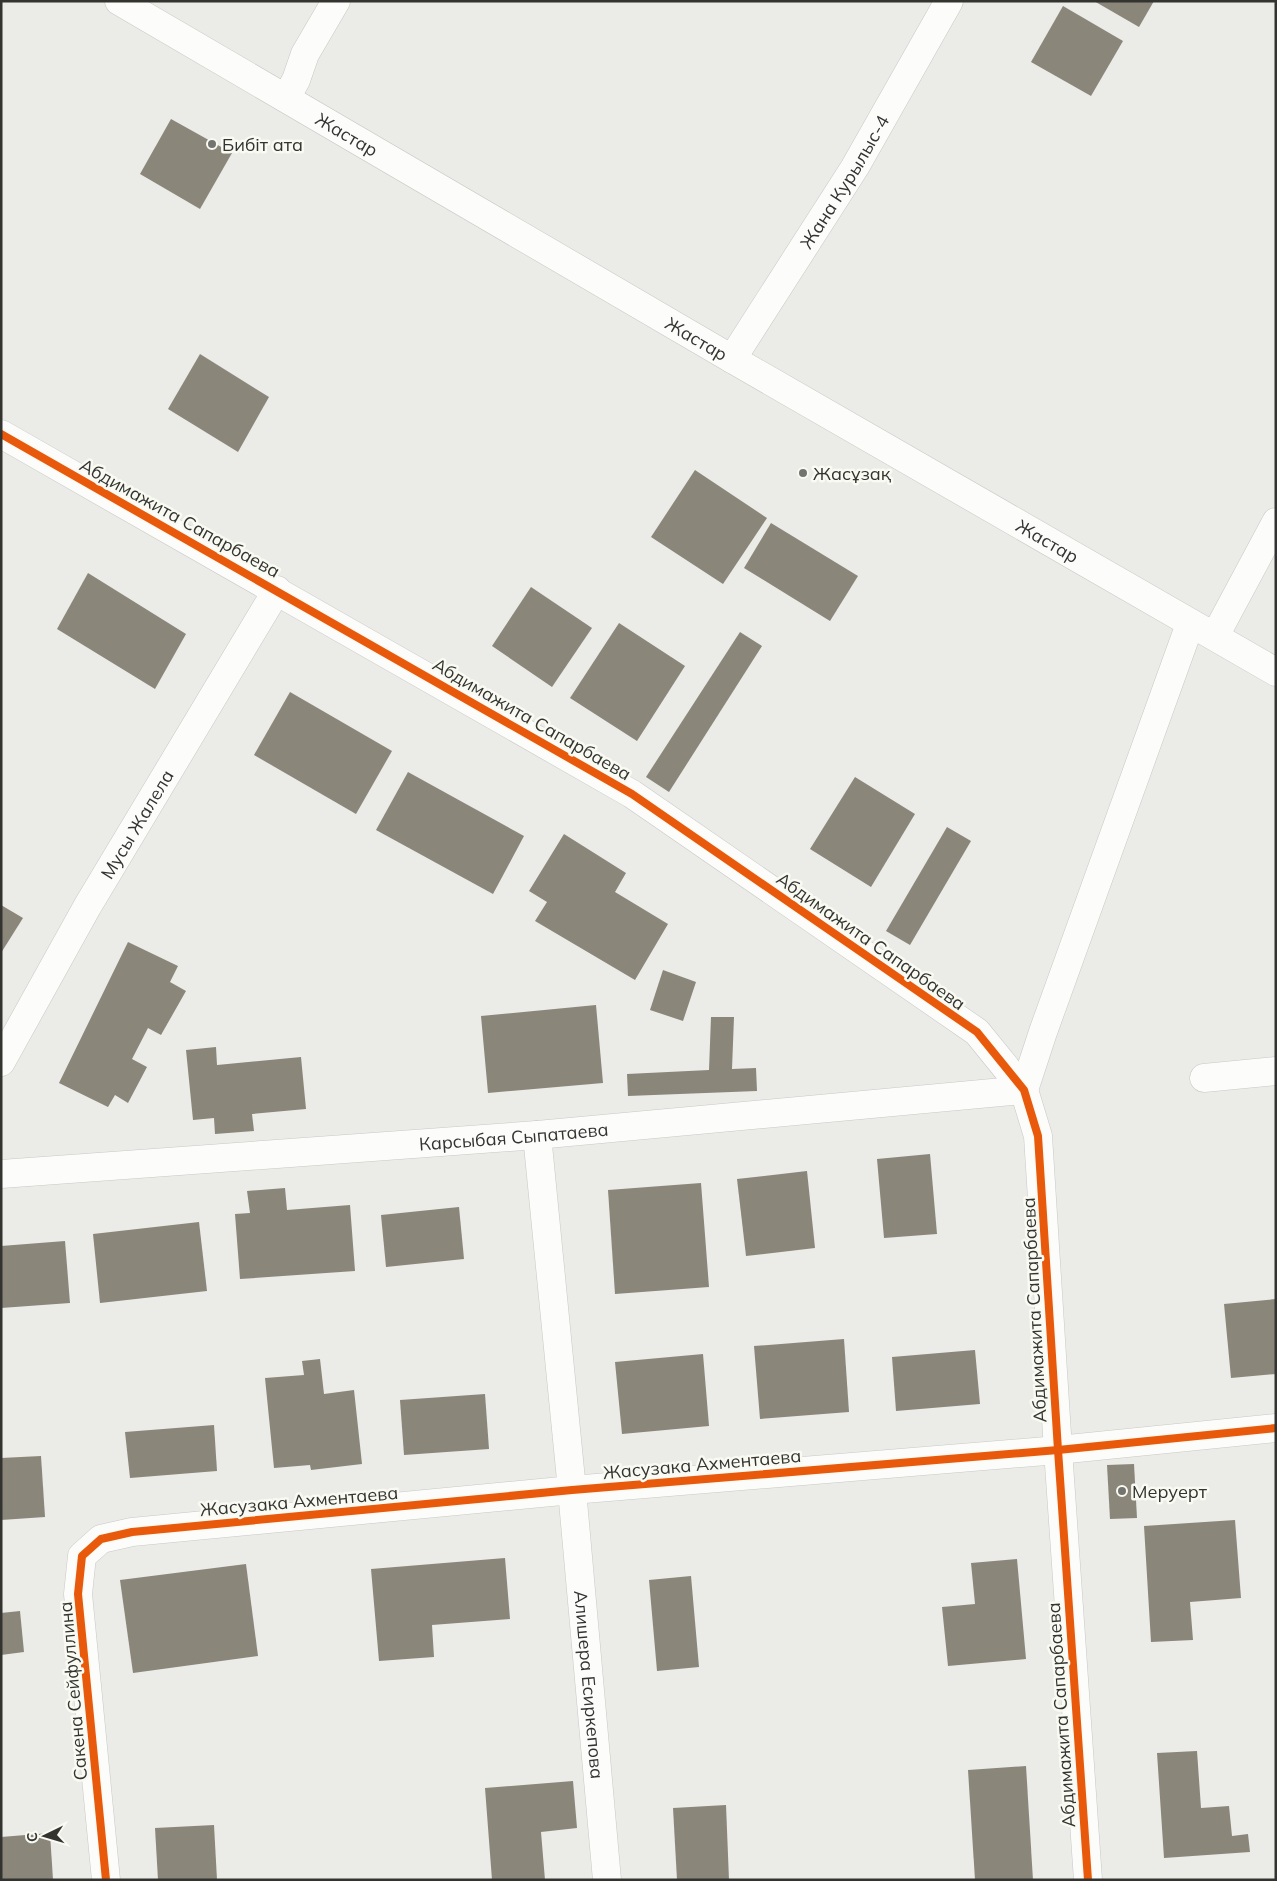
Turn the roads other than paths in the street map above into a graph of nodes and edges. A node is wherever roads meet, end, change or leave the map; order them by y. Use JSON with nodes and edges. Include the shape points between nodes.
{"nodes":[{"id":1,"x":119,"y":1,"type":"edge"},
{"id":2,"x":336,"y":1,"type":"edge"},
{"id":3,"x":949,"y":1,"type":"edge"},
{"id":4,"x":286,"y":98,"type":"junction"},
{"id":5,"x":732,"y":359,"type":"junction"},
{"id":6,"x":1,"y":434,"type":"edge"},
{"id":7,"x":1276,"y":522,"type":"edge"},
{"id":8,"x":277,"y":590,"type":"junction"},
{"id":9,"x":1190,"y":624,"type":"junction"},
{"id":10,"x":1214,"y":636,"type":"junction"},
{"id":11,"x":1276,"y":672,"type":"edge"},
{"id":12,"x":1,"y":1062,"type":"edge"},
{"id":13,"x":1276,"y":1071,"type":"edge"},
{"id":14,"x":1204,"y":1078,"type":"dead end"},
{"id":15,"x":1024,"y":1090,"type":"junction"},
{"id":16,"x":536,"y":1135,"type":"junction"},
{"id":17,"x":1,"y":1174,"type":"edge"},
{"id":18,"x":1276,"y":1428,"type":"edge"},
{"id":19,"x":1058,"y":1450,"type":"junction"},
{"id":20,"x":572,"y":1490,"type":"junction"},
{"id":21,"x":132,"y":1532,"type":"joint"},
{"id":22,"x":106,"y":1880,"type":"edge"},
{"id":23,"x":607,"y":1880,"type":"edge"},
{"id":24,"x":1088,"y":1880,"type":"edge"}],
"edges":[{"from":1,"to":4,"type":"street","name":"Жастар"},
{"from":2,"to":4,"type":"street"},
{"from":3,"to":5,"type":"street","name":"Жана Курылыс-4","via":[[855,168]]},
{"from":4,"to":5,"type":"street","name":"Жастар"},
{"from":5,"to":9,"type":"street","name":"Жастар"},
{"from":6,"to":8,"type":"street","name":"Абдимажита Сапарбаева"},
{"from":7,"to":10,"type":"street"},
{"from":8,"to":12,"type":"street","name":"Мусы Жалела","via":[[87,907]]},
{"from":8,"to":15,"type":"street","name":"Абдимажита Сапарбаева","via":[[632,794],[976,1032]]},
{"from":9,"to":10,"type":"street","name":"Жастар"},
{"from":9,"to":15,"type":"street"},
{"from":10,"to":11,"type":"street","name":"Жастар"},
{"from":13,"to":14,"type":"street"},
{"from":15,"to":16,"type":"street","name":"Карсыбая Сыпатаева"},
{"from":15,"to":19,"type":"street","name":"Абдимажита Сапарбаева","via":[[1038,1136]]},
{"from":16,"to":17,"type":"street","name":"Карсыбая Сыпатаева"},
{"from":16,"to":20,"type":"street","name":"Алишера Есиркепова"},
{"from":18,"to":19,"type":"street","name":"Жасузака Ахментаева"},
{"from":19,"to":20,"type":"street","name":"Жасузака Ахментаева"},
{"from":19,"to":24,"type":"street","name":"Абдимажита Сапарбаева"},
{"from":20,"to":21,"type":"street","name":"Жасузака Ахментаева"},
{"from":20,"to":23,"type":"street","name":"Алишера Есиркепова"},
{"from":21,"to":22,"type":"street","name":"Сакена Сейфуллина","via":[[101,1539],[82,1556],[78,1594]]}]}
